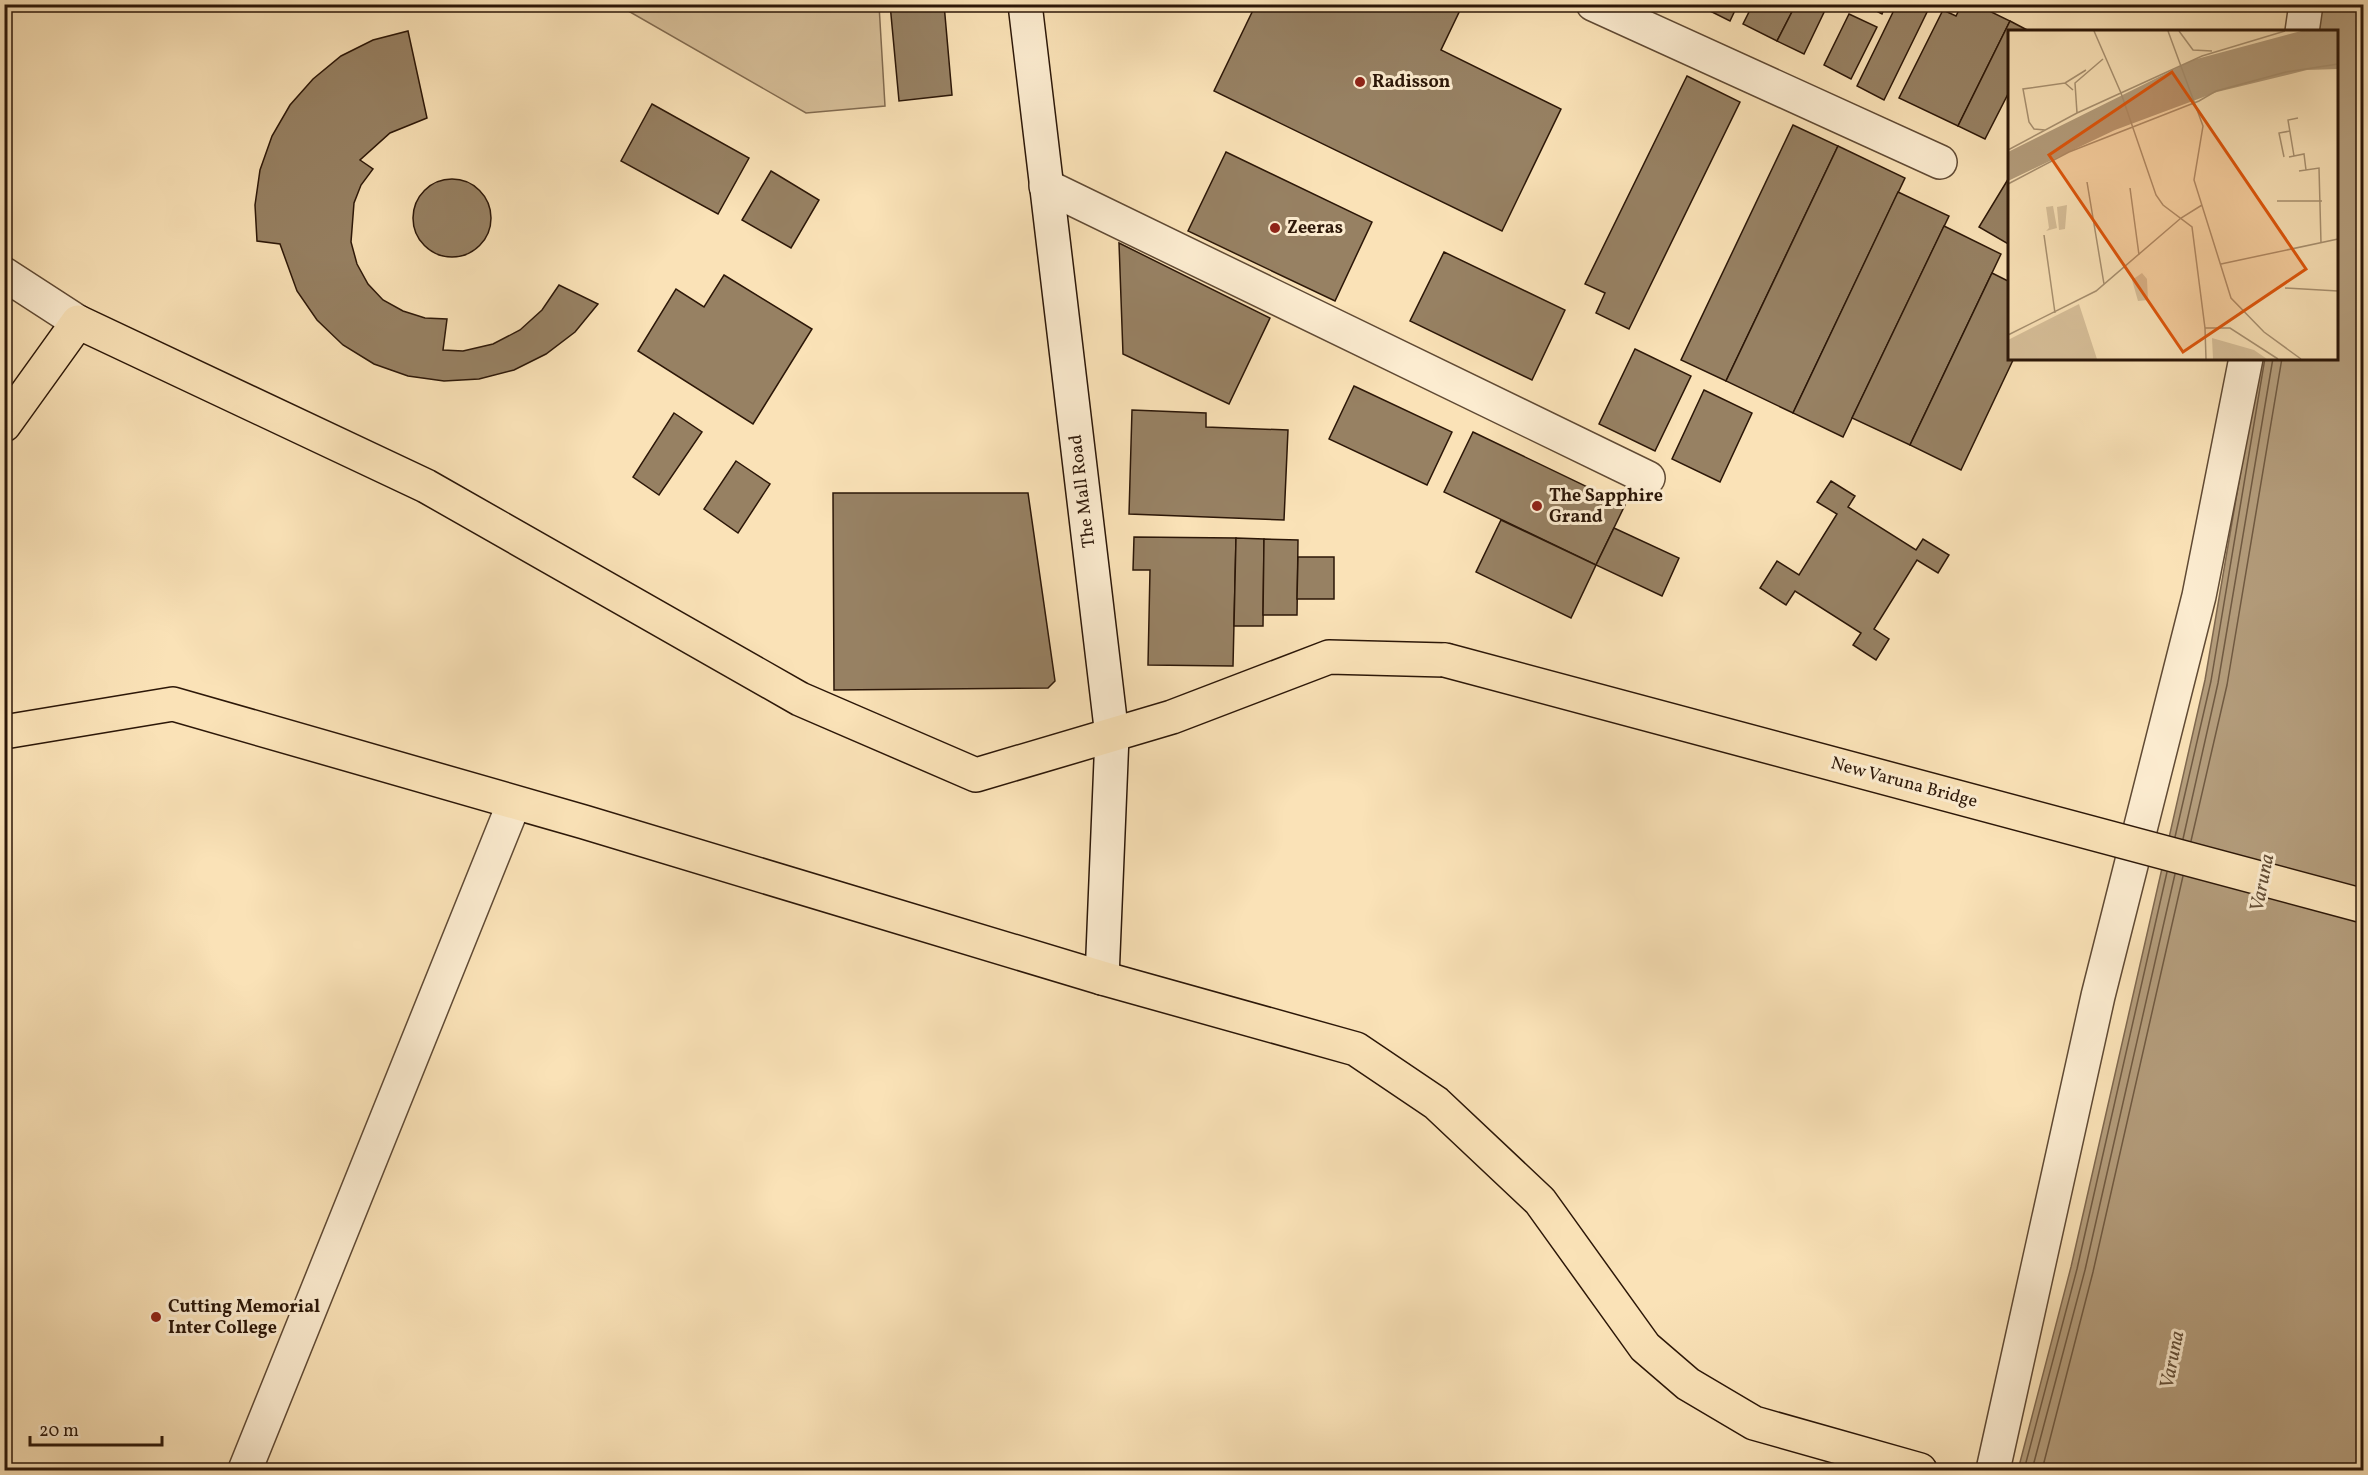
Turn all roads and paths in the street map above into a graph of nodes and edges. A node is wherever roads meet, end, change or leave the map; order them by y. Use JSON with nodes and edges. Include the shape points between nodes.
{"nodes":[{"id":1,"x":1025,"y":4,"type":"edge"},
{"id":2,"x":1593,"y":4,"type":"edge"},
{"id":3,"x":2306,"y":4,"type":"edge"},
{"id":4,"x":2302,"y":30,"type":"edge"},
{"id":5,"x":1940,"y":162,"type":"dead end"},
{"id":6,"x":1046,"y":186,"type":"junction"},
{"id":7,"x":4,"y":274,"type":"edge"},
{"id":8,"x":78,"y":322,"type":"junction"},
{"id":9,"x":2246,"y":360,"type":"edge"},
{"id":10,"x":4,"y":425,"type":"edge"},
{"id":11,"x":1648,"y":478,"type":"dead end"},
{"id":12,"x":4,"y":732,"type":"edge"},
{"id":13,"x":1112,"y":736,"type":"junction"},
{"id":14,"x":514,"y":803,"type":"junction"},
{"id":15,"x":2364,"y":906,"type":"edge"},
{"id":16,"x":1102,"y":978,"type":"junction"},
{"id":17,"x":245,"y":1470,"type":"edge"},
{"id":18,"x":1920,"y":1470,"type":"edge"},
{"id":19,"x":1993,"y":1470,"type":"edge"}],
"edges":[{"from":1,"to":6,"type":"street","name":"The Mall Road"},
{"from":2,"to":5,"type":"street"},
{"from":3,"to":4,"type":"street"},
{"from":6,"to":11,"type":"street"},
{"from":6,"to":13,"type":"street","name":"The Mall Road"},
{"from":7,"to":8,"type":"street"},
{"from":8,"to":10,"type":"main road"},
{"from":8,"to":13,"type":"main road","name":"New Varuna Bridge","via":[[426,486],[800,699],[976,775]]},
{"from":9,"to":19,"type":"street","via":[[2199,596],[2098,996]]},
{"from":12,"to":14,"type":"main road","via":[[173,704]]},
{"from":13,"to":15,"type":"main road","name":"New Varuna Bridge","bridge":true,"via":[[1329,657],[1445,660]]},
{"from":13,"to":16,"type":"street","name":"The Mall Road"},
{"from":14,"to":16,"type":"main road"},
{"from":14,"to":17,"type":"street"},
{"from":16,"to":18,"type":"main road","via":[[1356,1049],[1426,1096],[1540,1201],[1645,1347],[1688,1384],[1754,1423]]}]}
